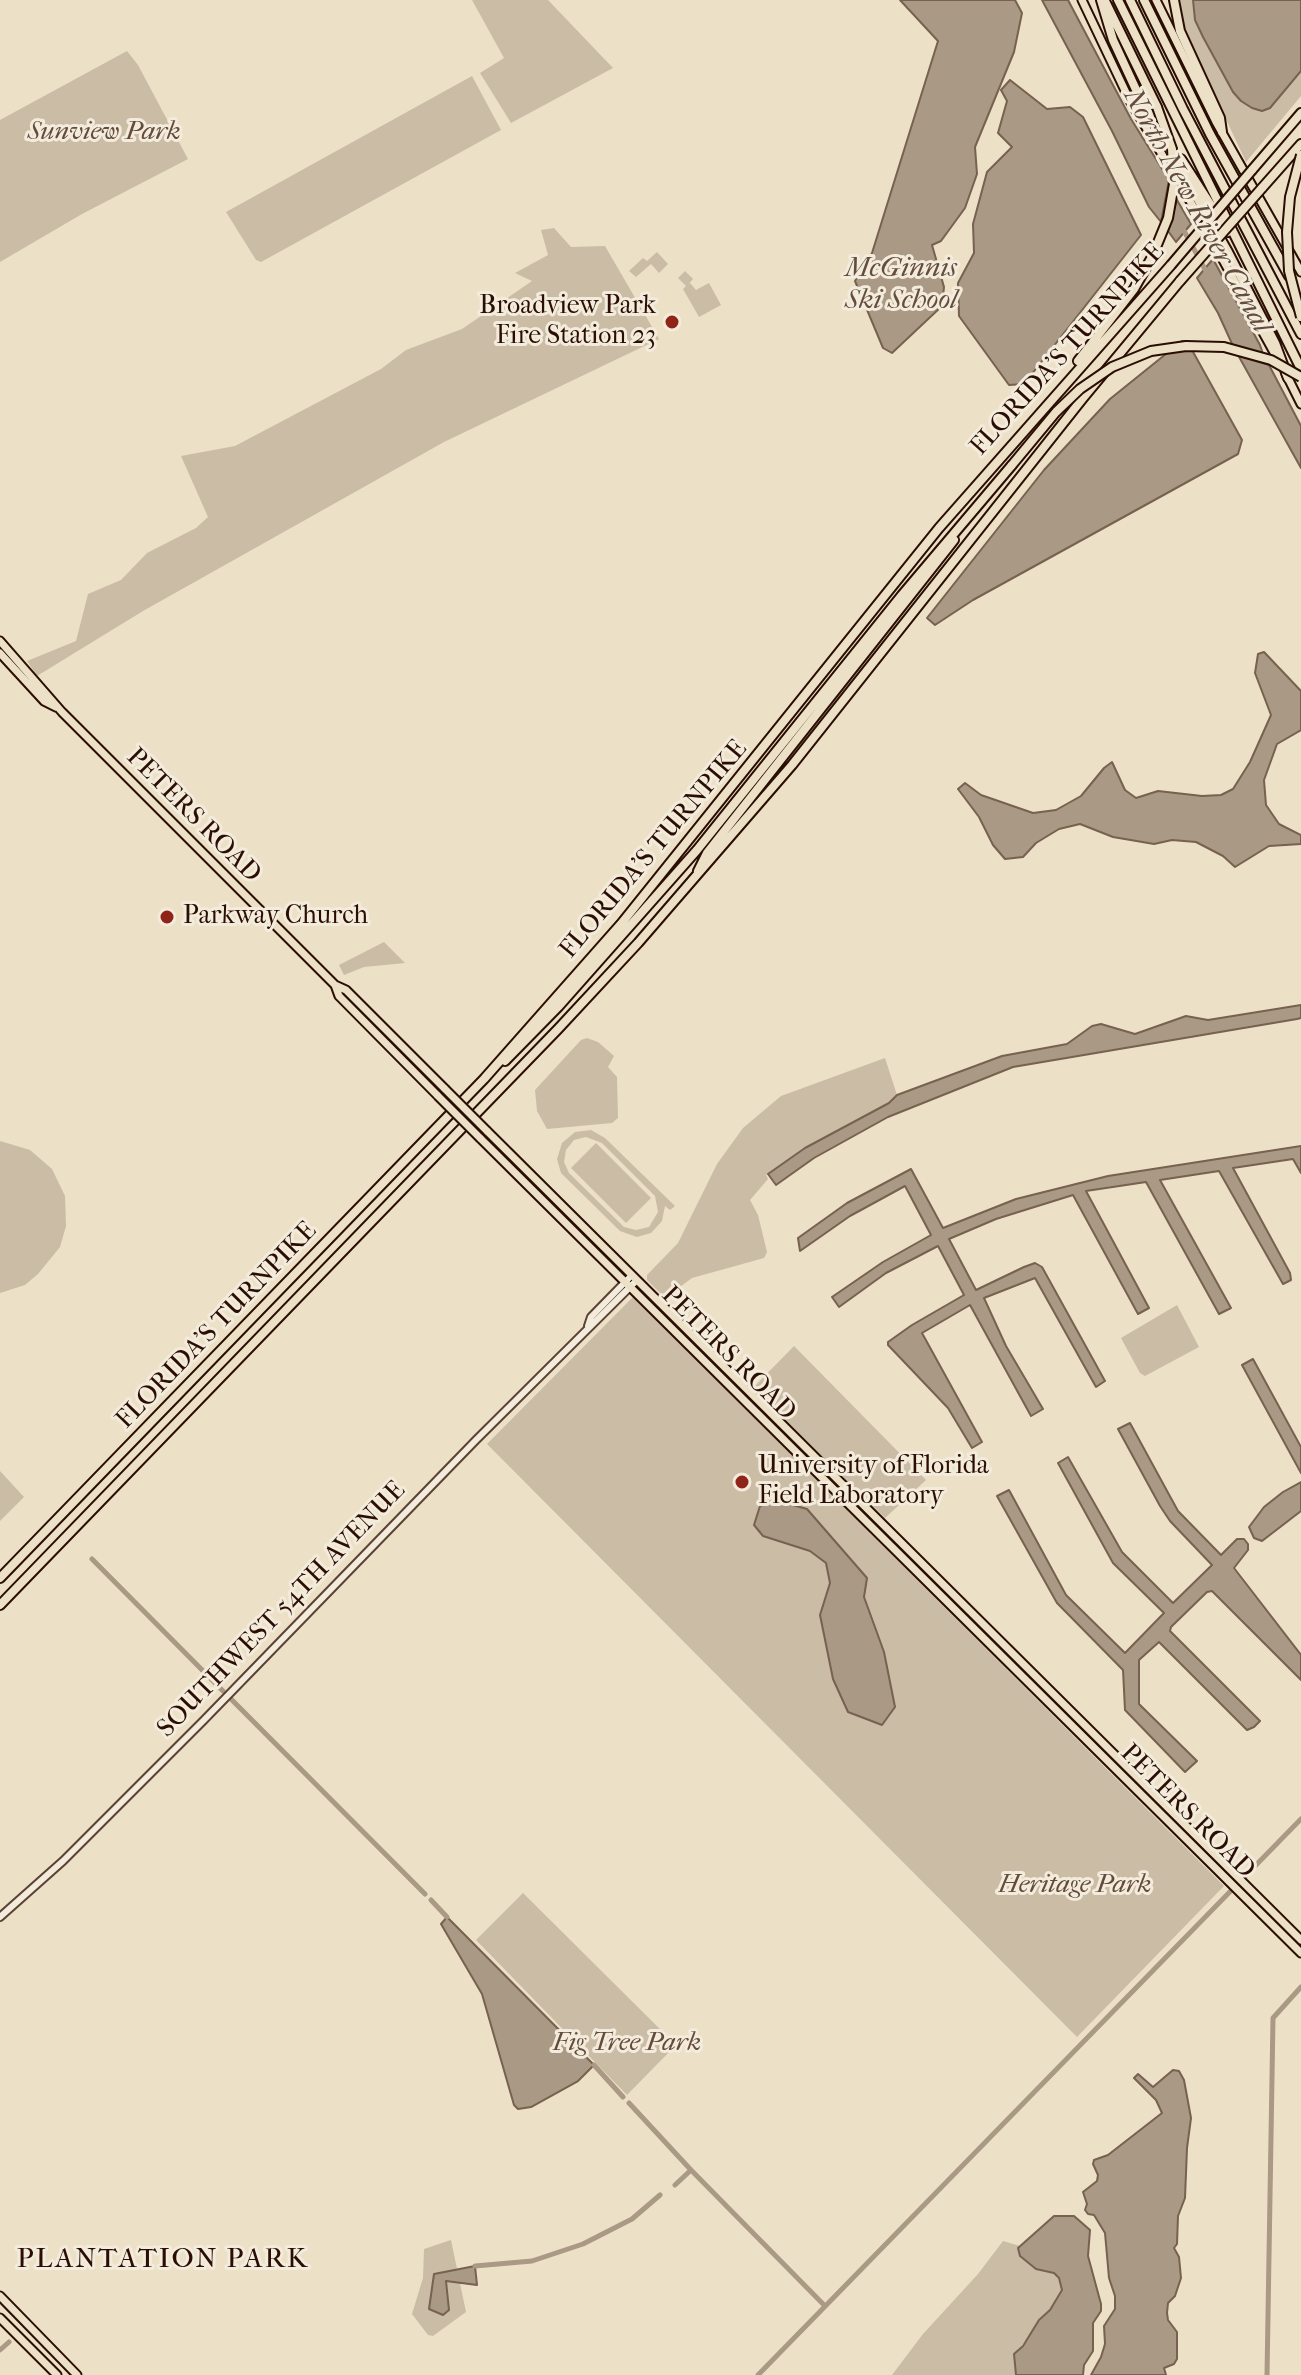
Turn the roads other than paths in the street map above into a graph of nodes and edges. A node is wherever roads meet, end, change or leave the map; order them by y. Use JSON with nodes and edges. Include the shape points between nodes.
{"nodes":[{"id":1,"x":1082,"y":0,"type":"edge"},
{"id":2,"x":1103,"y":0,"type":"edge"},
{"id":3,"x":1118,"y":0,"type":"edge"},
{"id":4,"x":1130,"y":0,"type":"edge"},
{"id":5,"x":1144,"y":0,"type":"edge"},
{"id":6,"x":1156,"y":0,"type":"edge"},
{"id":7,"x":1174,"y":0,"type":"edge"},
{"id":8,"x":1301,"y":113,"type":"edge"},
{"id":9,"x":1222,"y":132,"type":"junction"},
{"id":10,"x":1301,"y":144,"type":"edge"},
{"id":11,"x":1171,"y":151,"type":"junction"},
{"id":12,"x":1301,"y":155,"type":"edge"},
{"id":13,"x":1301,"y":272,"type":"edge"},
{"id":14,"x":1258,"y":281,"type":"junction"},
{"id":15,"x":1301,"y":298,"type":"edge"},
{"id":16,"x":1301,"y":317,"type":"edge"},
{"id":17,"x":1301,"y":334,"type":"edge"},
{"id":18,"x":1301,"y":369,"type":"edge"},
{"id":19,"x":1301,"y":377,"type":"edge"},
{"id":20,"x":1288,"y":378,"type":"junction"},
{"id":21,"x":1046,"y":404,"type":"junction"},
{"id":22,"x":1301,"y":404,"type":"edge"},
{"id":23,"x":1012,"y":465,"type":"junction"},
{"id":24,"x":0,"y":641,"type":"edge"},
{"id":25,"x":0,"y":653,"type":"edge"},
{"id":26,"x":58,"y":708,"type":"junction"},
{"id":27,"x":692,"y":882,"type":"junction"},
{"id":28,"x":335,"y":985,"type":"junction"},
{"id":29,"x":484,"y":1079,"type":"junction"},
{"id":30,"x":631,"y":1280,"type":"junction"},
{"id":31,"x":0,"y":1578,"type":"edge"},
{"id":32,"x":0,"y":1605,"type":"edge"},
{"id":33,"x":0,"y":1917,"type":"edge"},
{"id":34,"x":1301,"y":1940,"type":"edge"},
{"id":35,"x":1301,"y":1953,"type":"edge"},
{"id":36,"x":0,"y":2296,"type":"edge"},
{"id":37,"x":0,"y":2306,"type":"edge"},
{"id":38,"x":19,"y":2315,"type":"junction"},
{"id":39,"x":0,"y":2318,"type":"edge"},
{"id":40,"x":57,"y":2375,"type":"edge"},
{"id":41,"x":77,"y":2375,"type":"edge"}],
"edges":[{"from":1,"to":20,"type":"main road","via":[[1130,101]]},
{"from":2,"to":11,"type":"highway","via":[[1113,40]]},
{"from":2,"to":21,"type":"highway","bridge":true,"via":[[1157,107],[1172,149],[1174,184],[1168,218],[1134,289]]},
{"from":3,"to":14,"type":"highway"},
{"from":4,"to":17,"type":"highway"},
{"from":5,"to":15,"type":"highway","via":[[1210,134]]},
{"from":6,"to":9,"type":"main road"},
{"from":7,"to":9,"type":"highway","via":[[1180,31]]},
{"from":8,"to":21,"type":"highway","name":"FLORIDA'S TURNPIKE","bridge":true},
{"from":9,"to":13,"type":"main road"},
{"from":10,"to":27,"type":"highway","name":"FLORIDA'S TURNPIKE","bridge":true,"via":[[1083,398],[792,765]]},
{"from":11,"to":14,"type":"highway","via":[[1205,194]]},
{"from":11,"to":20,"type":"highway","via":[[1243,280]]},
{"from":12,"to":16,"type":"highway","bridge":true,"via":[[1290,197],[1287,241]]},
{"from":14,"to":18,"type":"highway"},
{"from":19,"to":23,"type":"highway","bridge":true,"via":[[1271,360],[1224,347],[1151,351],[1112,367],[1080,389]]},
{"from":20,"to":22,"type":"main road"},
{"from":21,"to":29,"type":"highway","name":"FLORIDA'S TURNPIKE","via":[[939,528],[631,912]]},
{"from":23,"to":27,"type":"highway","via":[[707,853]]},
{"from":23,"to":29,"type":"highway","via":[[639,919],[519,1050]]},
{"from":24,"to":26,"type":"main road","name":"PETERS ROAD"},
{"from":25,"to":26,"type":"main road","name":"PETERS ROAD","via":[[44,701]]},
{"from":26,"to":28,"type":"main road","name":"PETERS ROAD"},
{"from":27,"to":32,"type":"highway","name":"FLORIDA'S TURNPIKE","via":[[558,1029]]},
{"from":28,"to":30,"type":"main road","name":"PETERS ROAD","bridge":true,"via":[[346,990]]},
{"from":28,"to":30,"type":"main road","name":"PETERS ROAD","bridge":true,"via":[[339,996],[480,1138]]},
{"from":29,"to":31,"type":"highway","name":"FLORIDA'S TURNPIKE"},
{"from":30,"to":33,"type":"street","name":"SOUTHWEST 54TH AVENUE","via":[[204,1720]]},
{"from":30,"to":34,"type":"main road","name":"PETERS ROAD"},
{"from":30,"to":35,"type":"main road","name":"PETERS ROAD"},
{"from":36,"to":38,"type":"main road"},
{"from":37,"to":38,"type":"main road"},
{"from":38,"to":41,"type":"main road"},
{"from":39,"to":40,"type":"main road"}]}
